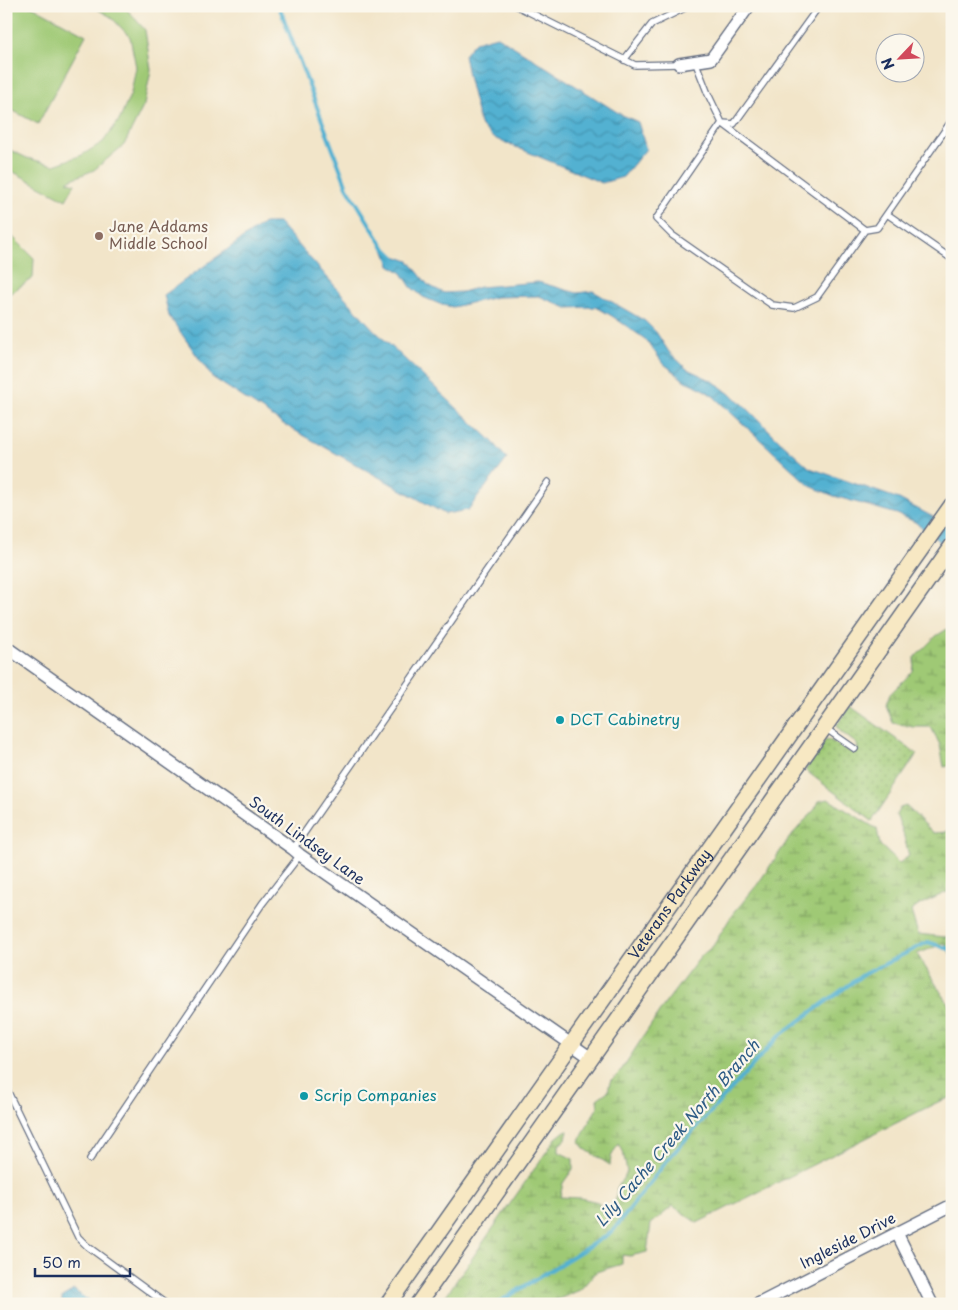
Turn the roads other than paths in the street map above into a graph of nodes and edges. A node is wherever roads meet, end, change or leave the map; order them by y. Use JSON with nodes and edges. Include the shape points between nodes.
{"nodes":[{"id":1,"x":517,"y":6,"type":"edge"},
{"id":2,"x":689,"y":6,"type":"edge"},
{"id":3,"x":749,"y":6,"type":"edge"},
{"id":4,"x":819,"y":6,"type":"edge"},
{"id":5,"x":624,"y":60,"type":"junction"},
{"id":6,"x":695,"y":61,"type":"junction"},
{"id":7,"x":679,"y":64,"type":"joint"},
{"id":8,"x":952,"y":120,"type":"edge"},
{"id":9,"x":722,"y":123,"type":"junction"},
{"id":10,"x":887,"y":214,"type":"junction"},
{"id":11,"x":865,"y":230,"type":"junction"},
{"id":12,"x":952,"y":259,"type":"edge"},
{"id":13,"x":548,"y":482,"type":"dead end"},
{"id":14,"x":952,"y":505,"type":"edge"},
{"id":15,"x":948,"y":552,"type":"edge"},
{"id":16,"x":6,"y":647,"type":"edge"},
{"id":17,"x":824,"y":727,"type":"junction"},
{"id":18,"x":855,"y":750,"type":"dead end"},
{"id":19,"x":297,"y":852,"type":"junction"},
{"id":20,"x":571,"y":1044,"type":"junction"},
{"id":21,"x":590,"y":1058,"type":"junction"},
{"id":22,"x":6,"y":1088,"type":"edge"},
{"id":23,"x":90,"y":1159,"type":"dead end"},
{"id":24,"x":952,"y":1205,"type":"edge"},
{"id":25,"x":897,"y":1233,"type":"junction"},
{"id":26,"x":166,"y":1304,"type":"edge"},
{"id":27,"x":388,"y":1304,"type":"edge"},
{"id":28,"x":418,"y":1304,"type":"edge"},
{"id":29,"x":758,"y":1304,"type":"edge"},
{"id":30,"x":932,"y":1304,"type":"edge"}],
"edges":[{"from":1,"to":5,"type":"lane"},
{"from":2,"to":5,"type":"lane","via":[[652,24]]},
{"from":3,"to":6,"type":"street","via":[[711,59]]},
{"from":4,"to":9,"type":"lane","via":[[734,124]]},
{"from":5,"to":7,"type":"lane","via":[[635,65]]},
{"from":6,"to":7,"type":"street"},
{"from":6,"to":9,"type":"lane"},
{"from":8,"to":10,"type":"lane"},
{"from":9,"to":11,"type":"lane"},
{"from":9,"to":11,"type":"lane","via":[[656,219],[672,235],[772,305],[794,308],[817,297]]},
{"from":10,"to":11,"type":"lane","via":[[878,228]]},
{"from":10,"to":12,"type":"lane"},
{"from":13,"to":19,"type":"lane"},
{"from":14,"to":20,"type":"main road","name":"Veterans Parkway"},
{"from":15,"to":17,"type":"main road","name":"Veterans Parkway"},
{"from":16,"to":19,"type":"street","name":"South Lindsey Lane"},
{"from":17,"to":18,"type":"lane"},
{"from":17,"to":21,"type":"main road","name":"Veterans Parkway"},
{"from":19,"to":20,"type":"street","name":"South Lindsey Lane"},
{"from":19,"to":23,"type":"lane"},
{"from":20,"to":21,"type":"street","name":"South Lindsey Lane"},
{"from":20,"to":27,"type":"main road","name":"Veterans Parkway"},
{"from":21,"to":28,"type":"main road","name":"Veterans Parkway"},
{"from":22,"to":26,"type":"lane","via":[[78,1236]]},
{"from":24,"to":25,"type":"street","name":"Ingleside Drive"},
{"from":25,"to":29,"type":"street","name":"Ingleside Drive"},
{"from":25,"to":30,"type":"street"}]}
